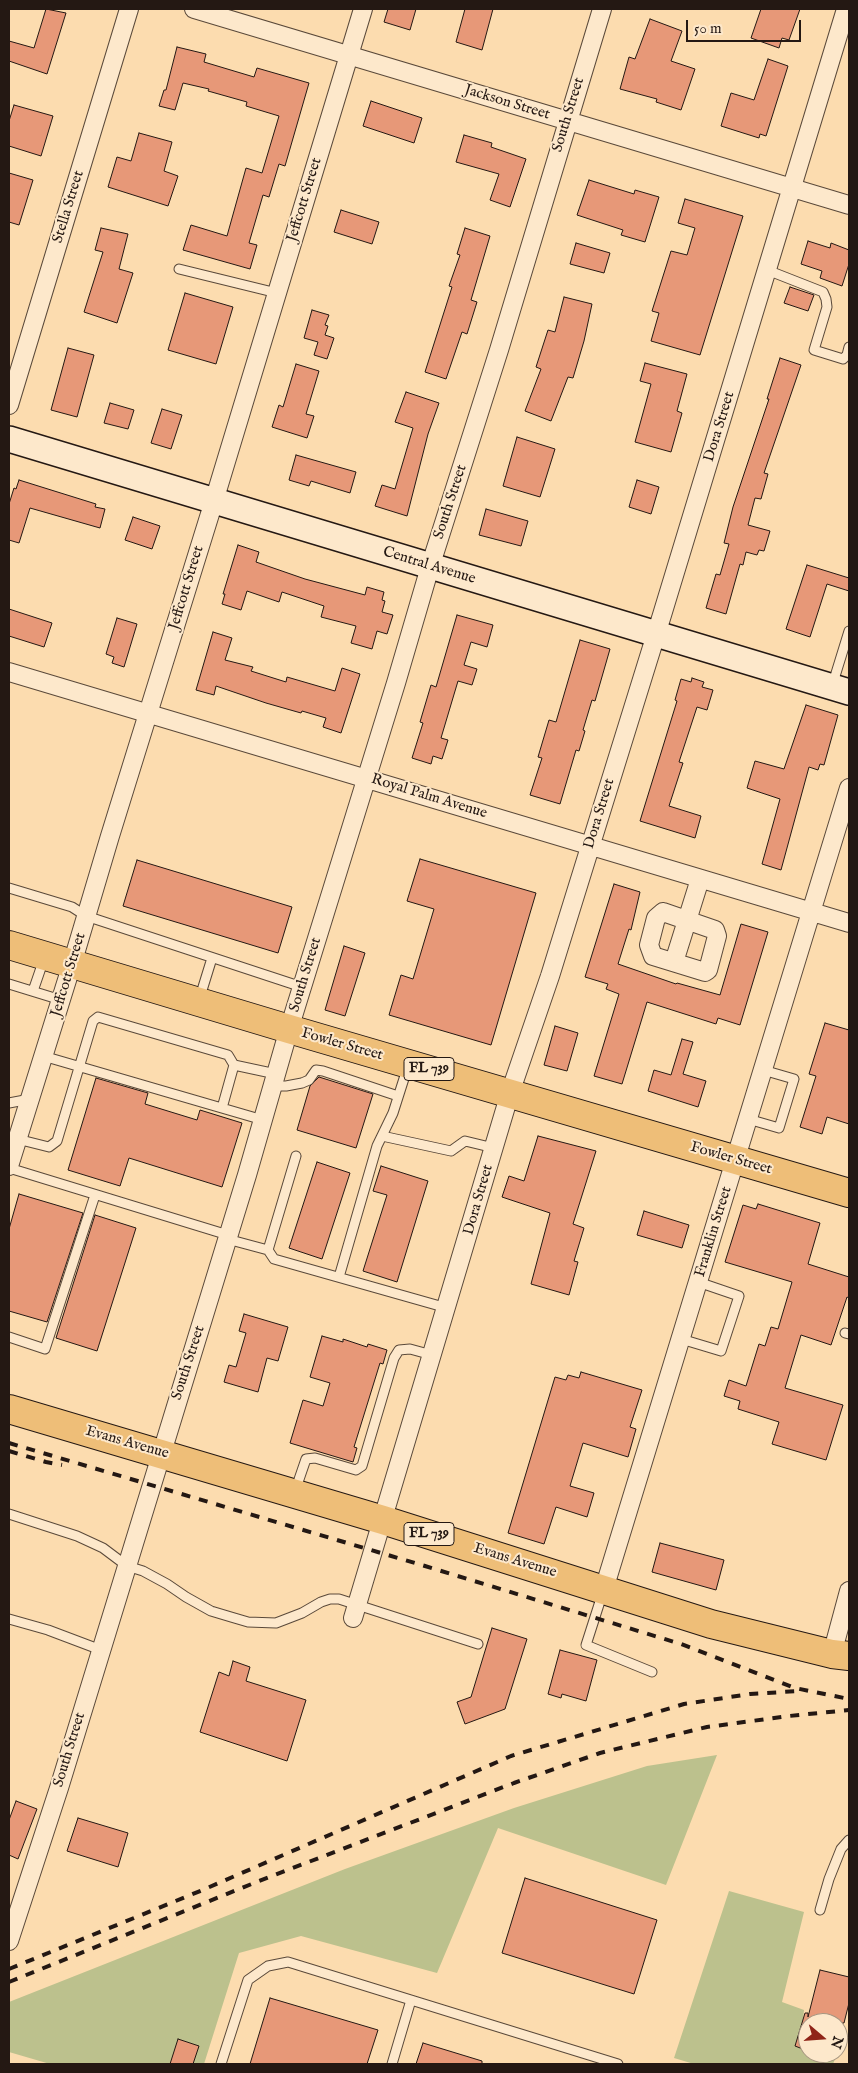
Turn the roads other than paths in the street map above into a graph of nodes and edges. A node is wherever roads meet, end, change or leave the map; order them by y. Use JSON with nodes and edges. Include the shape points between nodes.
{"nodes":[{"id":1,"x":129,"y":9,"type":"edge"},
{"id":2,"x":194,"y":9,"type":"edge"},
{"id":3,"x":363,"y":9,"type":"edge"},
{"id":4,"x":602,"y":9,"type":"edge"},
{"id":5,"x":846,"y":9,"type":"edge"},
{"id":6,"x":349,"y":55,"type":"junction"},
{"id":7,"x":567,"y":121,"type":"junction"},
{"id":8,"x":792,"y":188,"type":"junction"},
{"id":9,"x":849,"y":205,"type":"edge"},
{"id":10,"x":179,"y":269,"type":"dead end"},
{"id":11,"x":768,"y":270,"type":"junction"},
{"id":12,"x":276,"y":293,"type":"junction"},
{"id":13,"x":849,"y":347,"type":"edge"},
{"id":14,"x":9,"y":405,"type":"edge"},
{"id":15,"x":9,"y":439,"type":"edge"},
{"id":16,"x":214,"y":501,"type":"junction"},
{"id":17,"x":430,"y":567,"type":"junction"},
{"id":18,"x":849,"y":631,"type":"edge"},
{"id":19,"x":657,"y":633,"type":"junction"},
{"id":20,"x":9,"y":672,"type":"edge"},
{"id":21,"x":840,"y":689,"type":"edge"},
{"id":22,"x":147,"y":714,"type":"junction"},
{"id":23,"x":366,"y":778,"type":"junction"},
{"id":24,"x":849,"y":788,"type":"edge"},
{"id":25,"x":590,"y":845,"type":"junction"},
{"id":26,"x":700,"y":879,"type":"junction"},
{"id":27,"x":9,"y":888,"type":"edge"},
{"id":28,"x":812,"y":912,"type":"junction"},
{"id":29,"x":86,"y":916,"type":"junction"},
{"id":30,"x":687,"y":920,"type":"junction"},
{"id":31,"x":849,"y":923,"type":"edge"},
{"id":32,"x":9,"y":945,"type":"edge"},
{"id":33,"x":45,"y":956,"type":"junction"},
{"id":34,"x":212,"y":958,"type":"junction"},
{"id":35,"x":674,"y":962,"type":"junction"},
{"id":36,"x":72,"y":964,"type":"junction"},
{"id":37,"x":9,"y":984,"type":"edge"},
{"id":38,"x":302,"y":987,"type":"junction"},
{"id":39,"x":34,"y":991,"type":"junction"},
{"id":40,"x":61,"y":1000,"type":"junction"},
{"id":41,"x":199,"y":1002,"type":"junction"},
{"id":42,"x":289,"y":1030,"type":"junction"},
{"id":43,"x":43,"y":1056,"type":"junction"},
{"id":44,"x":408,"y":1064,"type":"junction"},
{"id":45,"x":234,"y":1065,"type":"junction"},
{"id":46,"x":79,"y":1066,"type":"junction"},
{"id":47,"x":762,"y":1070,"type":"junction"},
{"id":48,"x":274,"y":1080,"type":"junction"},
{"id":49,"x":510,"y":1093,"type":"junction"},
{"id":50,"x":398,"y":1096,"type":"junction"},
{"id":51,"x":30,"y":1098,"type":"junction"},
{"id":52,"x":9,"y":1103,"type":"edge"},
{"id":53,"x":222,"y":1108,"type":"junction"},
{"id":54,"x":748,"y":1119,"type":"junction"},
{"id":55,"x":262,"y":1120,"type":"junction"},
{"id":56,"x":382,"y":1136,"type":"junction"},
{"id":57,"x":17,"y":1139,"type":"junction"},
{"id":58,"x":494,"y":1148,"type":"junction"},
{"id":59,"x":296,"y":1156,"type":"dead end"},
{"id":60,"x":736,"y":1160,"type":"junction"},
{"id":61,"x":9,"y":1167,"type":"edge"},
{"id":62,"x":849,"y":1193,"type":"edge"},
{"id":63,"x":95,"y":1195,"type":"junction"},
{"id":64,"x":228,"y":1237,"type":"junction"},
{"id":65,"x":268,"y":1250,"type":"junction"},
{"id":66,"x":339,"y":1278,"type":"junction"},
{"id":67,"x":698,"y":1282,"type":"junction"},
{"id":68,"x":447,"y":1308,"type":"junction"},
{"id":69,"x":9,"y":1337,"type":"edge"},
{"id":70,"x":681,"y":1339,"type":"junction"},
{"id":71,"x":432,"y":1355,"type":"junction"},
{"id":72,"x":9,"y":1409,"type":"edge"},
{"id":73,"x":160,"y":1453,"type":"junction"},
{"id":74,"x":294,"y":1494,"type":"junction"},
{"id":75,"x":9,"y":1514,"type":"edge"},
{"id":76,"x":383,"y":1520,"type":"junction"},
{"id":77,"x":127,"y":1566,"type":"junction"},
{"id":78,"x":604,"y":1589,"type":"junction"},
{"id":79,"x":849,"y":1591,"type":"edge"},
{"id":80,"x":355,"y":1612,"type":"junction"},
{"id":81,"x":9,"y":1619,"type":"edge"},
{"id":82,"x":478,"y":1644,"type":"dead end"},
{"id":83,"x":101,"y":1650,"type":"junction"},
{"id":84,"x":844,"y":1656,"type":"edge"},
{"id":85,"x":652,"y":1672,"type":"dead end"},
{"id":86,"x":849,"y":1840,"type":"edge"},
{"id":87,"x":820,"y":1910,"type":"dead end"},
{"id":88,"x":9,"y":1941,"type":"edge"},
{"id":89,"x":411,"y":2000,"type":"junction"},
{"id":90,"x":221,"y":2064,"type":"edge"},
{"id":91,"x":392,"y":2064,"type":"edge"},
{"id":92,"x":618,"y":2064,"type":"edge"}],
"edges":[{"from":1,"to":14,"type":"street","name":"Stella Street"},
{"from":2,"to":6,"type":"street","name":"Jackson Street"},
{"from":3,"to":6,"type":"street","name":"Jeffcott Street"},
{"from":4,"to":7,"type":"street","name":"South Street"},
{"from":5,"to":8,"type":"street","name":"Dora Street"},
{"from":6,"to":7,"type":"street","name":"Jackson Street"},
{"from":6,"to":12,"type":"street","name":"Jeffcott Street"},
{"from":7,"to":8,"type":"street","name":"Jackson Street"},
{"from":7,"to":17,"type":"street","name":"South Street"},
{"from":8,"to":9,"type":"street","name":"Jackson Street"},
{"from":8,"to":11,"type":"street","name":"Dora Street"},
{"from":10,"to":12,"type":"lane"},
{"from":11,"to":13,"type":"lane","via":[[822,292],[827,307],[814,350],[843,358]]},
{"from":11,"to":19,"type":"street","name":"Dora Street"},
{"from":12,"to":16,"type":"street","name":"Jeffcott Street"},
{"from":15,"to":16,"type":"street","name":"Central Avenue"},
{"from":16,"to":17,"type":"street","name":"Central Avenue"},
{"from":16,"to":22,"type":"street","name":"Jeffcott Street"},
{"from":17,"to":19,"type":"street","name":"Central Avenue"},
{"from":17,"to":23,"type":"street","name":"South Street"},
{"from":18,"to":21,"type":"lane"},
{"from":19,"to":21,"type":"street","name":"Central Avenue"},
{"from":19,"to":25,"type":"street","name":"Dora Street"},
{"from":20,"to":22,"type":"street","name":"Royal Palm Avenue"},
{"from":22,"to":23,"type":"street","name":"Royal Palm Avenue"},
{"from":22,"to":29,"type":"street","name":"Jeffcott Street"},
{"from":23,"to":25,"type":"street","name":"Royal Palm Avenue"},
{"from":23,"to":38,"type":"street","name":"South Street"},
{"from":24,"to":28,"type":"street","name":"Franklin Street"},
{"from":25,"to":26,"type":"street","name":"Royal Palm Avenue"},
{"from":25,"to":49,"type":"street","name":"Dora Street"},
{"from":26,"to":28,"type":"street","name":"Royal Palm Avenue"},
{"from":26,"to":30,"type":"street"},
{"from":27,"to":29,"type":"lane","via":[[72,907]]},
{"from":28,"to":31,"type":"street","name":"Royal Palm Avenue"},
{"from":28,"to":47,"type":"street","name":"Franklin Street"},
{"from":29,"to":34,"type":"lane"},
{"from":29,"to":36,"type":"street","name":"Jeffcott Street"},
{"from":30,"to":35,"type":"street"},
{"from":30,"to":35,"type":"street","via":[[663,912],[656,918],[650,951],[654,956]]},
{"from":30,"to":35,"type":"street","via":[[715,930],[717,936],[708,970],[704,972]]},
{"from":32,"to":33,"type":"main road","name":"Fowler Street","number":"FL 739"},
{"from":33,"to":36,"type":"main road","name":"Fowler Street","number":"FL 739"},
{"from":33,"to":39,"type":"lane"},
{"from":34,"to":38,"type":"lane"},
{"from":34,"to":41,"type":"lane"},
{"from":36,"to":40,"type":"street","name":"Jeffcott Street"},
{"from":36,"to":41,"type":"main road","name":"Fowler Street","number":"FL 739"},
{"from":37,"to":39,"type":"lane"},
{"from":38,"to":42,"type":"street","name":"South Street"},
{"from":39,"to":40,"type":"lane"},
{"from":40,"to":43,"type":"street","name":"Jeffcott Street"},
{"from":41,"to":42,"type":"main road","name":"Fowler Street","number":"FL 739"},
{"from":42,"to":44,"type":"main road","name":"Fowler Street","number":"FL 739"},
{"from":42,"to":48,"type":"street","name":"South Street"},
{"from":43,"to":46,"type":"lane"},
{"from":43,"to":51,"type":"street","name":"Jeffcott Street"},
{"from":44,"to":49,"type":"main road","name":"Fowler Street","number":"FL 739"},
{"from":44,"to":50,"type":"lane"},
{"from":45,"to":46,"type":"lane","via":[[228,1055],[98,1017],[93,1021]]},
{"from":45,"to":48,"type":"lane"},
{"from":45,"to":53,"type":"lane"},
{"from":46,"to":53,"type":"lane"},
{"from":46,"to":57,"type":"lane","via":[[57,1141],[49,1147]]},
{"from":47,"to":54,"type":"street","name":"Franklin Street"},
{"from":47,"to":54,"type":"lane","via":[[794,1079],[779,1128]]},
{"from":48,"to":50,"type":"lane","via":[[286,1086],[302,1083],[309,1080],[316,1070]]},
{"from":48,"to":55,"type":"street","name":"South Street"},
{"from":49,"to":58,"type":"street","name":"Dora Street"},
{"from":49,"to":60,"type":"main road","name":"Fowler Street","number":"FL 739"},
{"from":50,"to":56,"type":"lane"},
{"from":51,"to":52,"type":"lane"},
{"from":51,"to":57,"type":"street","name":"Jeffcott Street"},
{"from":53,"to":55,"type":"lane"},
{"from":54,"to":60,"type":"street","name":"Franklin Street"},
{"from":55,"to":64,"type":"street","name":"South Street"},
{"from":56,"to":58,"type":"lane","via":[[451,1151],[465,1141]]},
{"from":56,"to":66,"type":"lane"},
{"from":57,"to":61,"type":"street","name":"Jeffcott Street"},
{"from":58,"to":68,"type":"street","name":"Dora Street"},
{"from":59,"to":65,"type":"lane"},
{"from":60,"to":62,"type":"main road","name":"Fowler Street","number":"FL 739"},
{"from":60,"to":67,"type":"street","name":"Franklin Street"},
{"from":61,"to":63,"type":"lane"},
{"from":63,"to":64,"type":"lane"},
{"from":63,"to":69,"type":"lane","via":[[45,1349]]},
{"from":64,"to":65,"type":"lane"},
{"from":64,"to":73,"type":"street","name":"South Street"},
{"from":65,"to":66,"type":"lane","via":[[274,1259]]},
{"from":66,"to":68,"type":"lane"},
{"from":67,"to":70,"type":"street","name":"Franklin Street"},
{"from":67,"to":70,"type":"lane","via":[[739,1296],[721,1351]]},
{"from":68,"to":71,"type":"street","name":"Dora Street"},
{"from":70,"to":78,"type":"street","name":"Franklin Street"},
{"from":71,"to":74,"type":"lane","via":[[410,1349],[399,1350],[362,1466],[356,1470],[315,1458],[306,1459]]},
{"from":71,"to":76,"type":"street","name":"Dora Street"},
{"from":72,"to":73,"type":"main road","name":"Evans Avenue","number":"FL 739"},
{"from":73,"to":74,"type":"main road","name":"Evans Avenue","number":"FL 739"},
{"from":73,"to":77,"type":"street","name":"South Street"},
{"from":74,"to":76,"type":"main road","name":"Evans Avenue","number":"FL 739"},
{"from":75,"to":77,"type":"lane","via":[[77,1536],[103,1548]]},
{"from":76,"to":78,"type":"main road","name":"Evans Avenue","number":"FL 739"},
{"from":76,"to":80,"type":"street","name":"Dora Street"},
{"from":77,"to":80,"type":"lane","via":[[143,1571],[211,1611],[248,1622],[276,1623],[330,1599],[339,1600]]},
{"from":77,"to":83,"type":"street","name":"South Street"},
{"from":78,"to":84,"type":"main road","name":"Evans Avenue","number":"FL 739","via":[[711,1624]]},
{"from":78,"to":85,"type":"lane","via":[[586,1645]]},
{"from":79,"to":84,"type":"street"},
{"from":80,"to":82,"type":"lane"},
{"from":81,"to":83,"type":"lane"},
{"from":83,"to":88,"type":"street","name":"South Street"},
{"from":86,"to":87,"type":"lane","via":[[841,1849],[828,1879]]},
{"from":89,"to":90,"type":"lane","via":[[288,1962],[268,1966],[248,1980]]},
{"from":89,"to":91,"type":"lane"},
{"from":89,"to":92,"type":"lane"}]}
